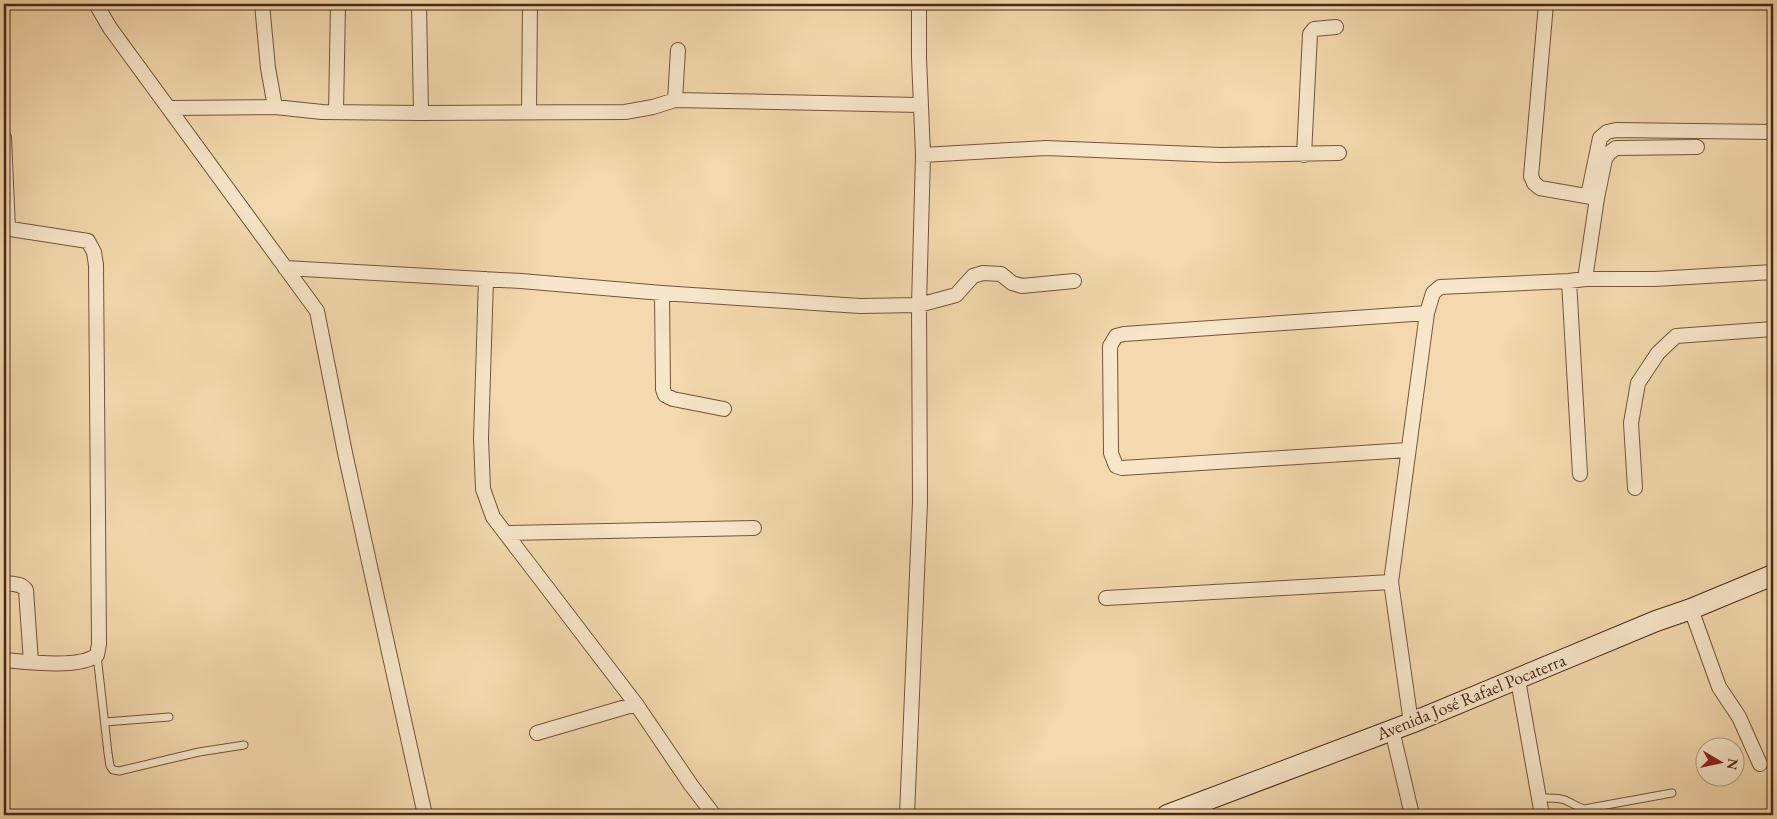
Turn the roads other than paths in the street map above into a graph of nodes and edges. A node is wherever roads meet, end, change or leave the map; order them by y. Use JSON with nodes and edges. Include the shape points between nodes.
{"nodes":[{"id":1,"x":96,"y":4,"type":"edge"},
{"id":2,"x":262,"y":4,"type":"edge"},
{"id":3,"x":338,"y":4,"type":"edge"},
{"id":4,"x":419,"y":4,"type":"edge"},
{"id":5,"x":530,"y":4,"type":"edge"},
{"id":6,"x":919,"y":4,"type":"edge"},
{"id":7,"x":1546,"y":4,"type":"edge"},
{"id":8,"x":1336,"y":27,"type":"dead end"},
{"id":9,"x":678,"y":50,"type":"dead end"},
{"id":10,"x":675,"y":100,"type":"junction"},
{"id":11,"x":920,"y":105,"type":"junction"},
{"id":12,"x":169,"y":108,"type":"junction"},
{"id":13,"x":275,"y":108,"type":"junction"},
{"id":14,"x":529,"y":111,"type":"junction"},
{"id":15,"x":336,"y":112,"type":"junction"},
{"id":16,"x":421,"y":113,"type":"junction"},
{"id":17,"x":1773,"y":132,"type":"edge"},
{"id":18,"x":4,"y":138,"type":"edge"},
{"id":19,"x":1697,"y":147,"type":"dead end"},
{"id":20,"x":1340,"y":153,"type":"dead end"},
{"id":21,"x":923,"y":154,"type":"junction"},
{"id":22,"x":1304,"y":154,"type":"junction"},
{"id":23,"x":1592,"y":197,"type":"junction"},
{"id":24,"x":6,"y":228,"type":"edge"},
{"id":25,"x":286,"y":268,"type":"junction"},
{"id":26,"x":1773,"y":272,"type":"edge"},
{"id":27,"x":486,"y":279,"type":"junction"},
{"id":28,"x":1585,"y":279,"type":"junction"},
{"id":29,"x":1074,"y":281,"type":"dead end"},
{"id":30,"x":1569,"y":282,"type":"junction"},
{"id":31,"x":662,"y":293,"type":"junction"},
{"id":32,"x":919,"y":305,"type":"junction"},
{"id":33,"x":1427,"y":313,"type":"junction"},
{"id":34,"x":1773,"y":329,"type":"edge"},
{"id":35,"x":724,"y":409,"type":"dead end"},
{"id":36,"x":1408,"y":450,"type":"junction"},
{"id":37,"x":1580,"y":474,"type":"dead end"},
{"id":38,"x":1635,"y":488,"type":"dead end"},
{"id":39,"x":754,"y":528,"type":"dead end"},
{"id":40,"x":506,"y":533,"type":"junction"},
{"id":41,"x":1773,"y":575,"type":"edge"},
{"id":42,"x":1391,"y":582,"type":"junction"},
{"id":43,"x":5,"y":583,"type":"edge"},
{"id":44,"x":1106,"y":598,"type":"dead end"},
{"id":45,"x":1691,"y":609,"type":"junction"},
{"id":46,"x":97,"y":655,"type":"junction"},
{"id":47,"x":4,"y":660,"type":"edge"},
{"id":48,"x":31,"y":662,"type":"junction"},
{"id":49,"x":1518,"y":680,"type":"junction"},
{"id":50,"x":636,"y":704,"type":"junction"},
{"id":51,"x":169,"y":717,"type":"dead end"},
{"id":52,"x":105,"y":722,"type":"junction"},
{"id":53,"x":1411,"y":722,"type":"junction"},
{"id":54,"x":1392,"y":730,"type":"junction"},
{"id":55,"x":537,"y":733,"type":"dead end"},
{"id":56,"x":244,"y":745,"type":"dead end"},
{"id":57,"x":1760,"y":764,"type":"dead end"},
{"id":58,"x":1672,"y":793,"type":"dead end"},
{"id":59,"x":1540,"y":798,"type":"junction"},
{"id":60,"x":425,"y":815,"type":"edge"},
{"id":61,"x":714,"y":815,"type":"edge"},
{"id":62,"x":908,"y":815,"type":"edge"},
{"id":63,"x":1168,"y":815,"type":"edge"},
{"id":64,"x":1412,"y":815,"type":"edge"},
{"id":65,"x":1542,"y":815,"type":"edge"}],
"edges":[{"from":1,"to":12,"type":"street"},
{"from":2,"to":13,"type":"street"},
{"from":3,"to":15,"type":"street"},
{"from":4,"to":16,"type":"street"},
{"from":5,"to":14,"type":"street"},
{"from":6,"to":11,"type":"street"},
{"from":7,"to":23,"type":"street","via":[[1531,176],[1540,188]]},
{"from":8,"to":22,"type":"street","via":[[1314,30],[1310,34]]},
{"from":9,"to":10,"type":"street"},
{"from":10,"to":11,"type":"street"},
{"from":10,"to":14,"type":"street","via":[[625,112]]},
{"from":11,"to":21,"type":"street"},
{"from":12,"to":13,"type":"street"},
{"from":12,"to":25,"type":"street"},
{"from":13,"to":15,"type":"street"},
{"from":14,"to":16,"type":"street"},
{"from":15,"to":16,"type":"street"},
{"from":17,"to":23,"type":"street","via":[[1607,132],[1600,138]]},
{"from":18,"to":24,"type":"street"},
{"from":19,"to":23,"type":"street","via":[[1616,148],[1605,158]]},
{"from":20,"to":22,"type":"street"},
{"from":21,"to":22,"type":"street","via":[[1046,148],[1220,155]]},
{"from":21,"to":32,"type":"street"},
{"from":23,"to":28,"type":"street"},
{"from":24,"to":46,"type":"street","via":[[88,241],[94,252]]},
{"from":25,"to":27,"type":"street"},
{"from":25,"to":60,"type":"street","via":[[317,311]]},
{"from":26,"to":28,"type":"street","via":[[1655,279]]},
{"from":27,"to":31,"type":"street"},
{"from":27,"to":40,"type":"street","via":[[481,438],[483,489],[493,517]]},
{"from":28,"to":30,"type":"street"},
{"from":29,"to":32,"type":"street","via":[[1022,286],[1001,274],[983,273],[973,276],[956,295]]},
{"from":30,"to":33,"type":"street","via":[[1440,287],[1433,293]]},
{"from":30,"to":37,"type":"street"},
{"from":31,"to":32,"type":"street","via":[[860,306]]},
{"from":31,"to":35,"type":"street","via":[[665,395]]},
{"from":32,"to":62,"type":"street","via":[[920,502]]},
{"from":33,"to":36,"type":"street"},
{"from":33,"to":36,"type":"street","via":[[1124,334],[1116,336],[1110,346],[1111,453],[1116,466]]},
{"from":34,"to":38,"type":"street","via":[[1676,336],[1658,353],[1638,383],[1632,415]]},
{"from":36,"to":42,"type":"street"},
{"from":39,"to":40,"type":"street"},
{"from":40,"to":50,"type":"street"},
{"from":41,"to":45,"type":"street","name":"Avenida José Rafael Pocaterra"},
{"from":42,"to":44,"type":"street"},
{"from":42,"to":53,"type":"street"},
{"from":43,"to":48,"type":"street","via":[[19,584],[26,590]]},
{"from":45,"to":49,"type":"street","name":"Avenida José Rafael Pocaterra"},
{"from":45,"to":57,"type":"street","via":[[1719,687],[1739,717]]},
{"from":46,"to":48,"type":"street","via":[[90,661],[77,663]]},
{"from":46,"to":52,"type":"lane"},
{"from":47,"to":48,"type":"street"},
{"from":49,"to":53,"type":"street","name":"Avenida José Rafael Pocaterra"},
{"from":49,"to":59,"type":"street"},
{"from":50,"to":55,"type":"street"},
{"from":50,"to":61,"type":"street"},
{"from":51,"to":52,"type":"lane"},
{"from":52,"to":56,"type":"lane","via":[[109,760],[113,770],[119,771]]},
{"from":53,"to":54,"type":"street","name":"Avenida José Rafael Pocaterra"},
{"from":54,"to":63,"type":"street","name":"Avenida José Rafael Pocaterra"},
{"from":54,"to":64,"type":"street"},
{"from":58,"to":59,"type":"lane","via":[[1584,810],[1560,798]]},
{"from":59,"to":65,"type":"street"}]}
